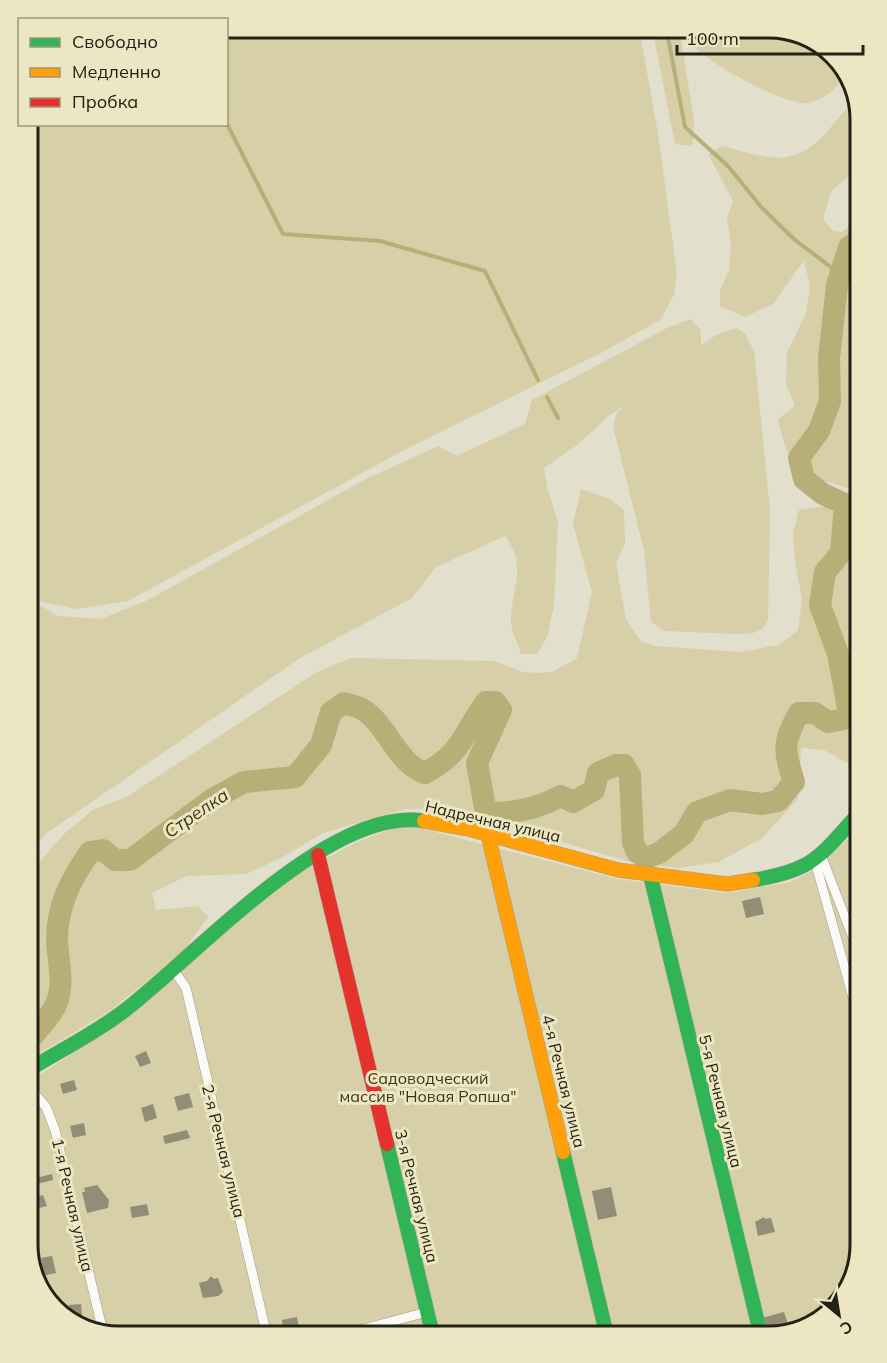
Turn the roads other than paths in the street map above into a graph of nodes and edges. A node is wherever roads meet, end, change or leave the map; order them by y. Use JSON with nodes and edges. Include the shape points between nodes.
{"nodes":[{"id":1,"x":850,"y":823,"type":"edge"},
{"id":2,"x":488,"y":835,"type":"junction"},
{"id":3,"x":318,"y":855,"type":"junction"},
{"id":4,"x":818,"y":858,"type":"junction"},
{"id":5,"x":650,"y":874,"type":"junction"},
{"id":6,"x":850,"y":933,"type":"edge"},
{"id":7,"x":172,"y":969,"type":"junction"},
{"id":8,"x":850,"y":984,"type":"edge"},
{"id":9,"x":38,"y":1064,"type":"edge"},
{"id":10,"x":38,"y":1098,"type":"edge"},
{"id":11,"x":428,"y":1312,"type":"junction"},
{"id":12,"x":101,"y":1323,"type":"edge"},
{"id":13,"x":264,"y":1325,"type":"edge"},
{"id":14,"x":377,"y":1325,"type":"edge"},
{"id":15,"x":431,"y":1325,"type":"edge"},
{"id":16,"x":605,"y":1326,"type":"edge"},
{"id":17,"x":759,"y":1326,"type":"edge"}],
"edges":[{"from":1,"to":4,"type":"street","name":"Надречная улица"},
{"from":2,"to":3,"type":"street","name":"Надречная улица","via":[[404,818],[354,834]]},
{"from":2,"to":5,"type":"street","name":"Надречная улица","via":[[618,870]]},
{"from":2,"to":16,"type":"street","name":"4-я Речная улица"},
{"from":3,"to":7,"type":"street","name":"Надречная улица","via":[[280,876]]},
{"from":3,"to":11,"type":"street","name":"3-я Речная улица"},
{"from":4,"to":5,"type":"street","name":"Надречная улица","via":[[789,874],[727,884]]},
{"from":4,"to":6,"type":"street"},
{"from":4,"to":8,"type":"street"},
{"from":5,"to":17,"type":"street","name":"5-я Речная улица"},
{"from":7,"to":9,"type":"street","name":"Надречная улица","via":[[123,1012]]},
{"from":7,"to":13,"type":"street","name":"2-я Речная улица","via":[[186,988]]},
{"from":10,"to":12,"type":"street","name":"1-я Речная улица","via":[[55,1130]]},
{"from":11,"to":14,"type":"street"},
{"from":11,"to":15,"type":"street","name":"3-я Речная улица"}]}
